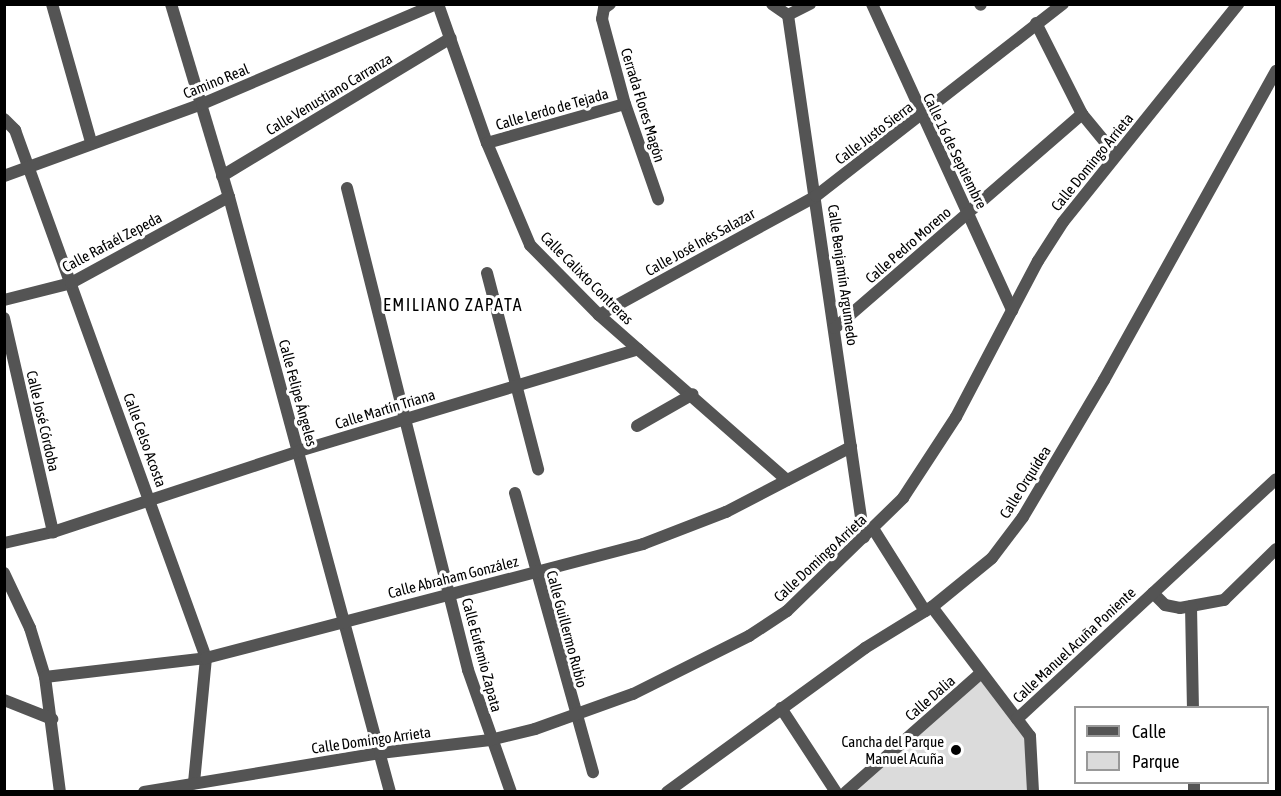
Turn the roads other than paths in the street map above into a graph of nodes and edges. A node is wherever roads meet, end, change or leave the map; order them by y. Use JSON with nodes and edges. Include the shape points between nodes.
{"nodes":[{"id":1,"x":52,"y":4,"type":"edge"},
{"id":2,"x":171,"y":4,"type":"edge"},
{"id":3,"x":437,"y":4,"type":"edge"},
{"id":4,"x":610,"y":4,"type":"edge"},
{"id":5,"x":772,"y":4,"type":"edge"},
{"id":6,"x":810,"y":4,"type":"edge"},
{"id":7,"x":872,"y":4,"type":"edge"},
{"id":8,"x":1063,"y":4,"type":"edge"},
{"id":9,"x":1238,"y":4,"type":"edge"},
{"id":10,"x":786,"y":10,"type":"edge"},
{"id":11,"x":1036,"y":23,"type":"junction"},
{"id":12,"x":451,"y":38,"type":"junction"},
{"id":13,"x":1276,"y":71,"type":"edge"},
{"id":14,"x":202,"y":104,"type":"junction"},
{"id":15,"x":625,"y":104,"type":"junction"},
{"id":16,"x":1082,"y":114,"type":"junction"},
{"id":17,"x":921,"y":117,"type":"junction"},
{"id":18,"x":4,"y":119,"type":"edge"},
{"id":19,"x":91,"y":142,"type":"junction"},
{"id":20,"x":487,"y":143,"type":"junction"},
{"id":21,"x":1115,"y":154,"type":"junction"},
{"id":22,"x":28,"y":168,"type":"junction"},
{"id":23,"x":4,"y":176,"type":"edge"},
{"id":24,"x":222,"y":176,"type":"junction"},
{"id":25,"x":347,"y":188,"type":"dead end"},
{"id":26,"x":816,"y":196,"type":"junction"},
{"id":27,"x":229,"y":197,"type":"junction"},
{"id":28,"x":658,"y":199,"type":"dead end"},
{"id":29,"x":968,"y":213,"type":"junction"},
{"id":30,"x":487,"y":273,"type":"dead end"},
{"id":31,"x":71,"y":283,"type":"junction"},
{"id":32,"x":4,"y":300,"type":"edge"},
{"id":33,"x":1012,"y":310,"type":"junction"},
{"id":34,"x":599,"y":315,"type":"junction"},
{"id":35,"x":4,"y":318,"type":"edge"},
{"id":36,"x":835,"y":328,"type":"junction"},
{"id":37,"x":638,"y":348,"type":"junction"},
{"id":38,"x":515,"y":386,"type":"junction"},
{"id":39,"x":693,"y":394,"type":"junction"},
{"id":40,"x":405,"y":419,"type":"junction"},
{"id":41,"x":638,"y":426,"type":"dead end"},
{"id":42,"x":851,"y":447,"type":"junction"},
{"id":43,"x":299,"y":451,"type":"junction"},
{"id":44,"x":538,"y":469,"type":"dead end"},
{"id":45,"x":1276,"y":479,"type":"edge"},
{"id":46,"x":787,"y":480,"type":"junction"},
{"id":47,"x":515,"y":493,"type":"dead end"},
{"id":48,"x":151,"y":499,"type":"junction"},
{"id":49,"x":53,"y":532,"type":"junction"},
{"id":50,"x":869,"y":534,"type":"junction"},
{"id":51,"x":4,"y":543,"type":"edge"},
{"id":52,"x":1276,"y":549,"type":"edge"},
{"id":53,"x":536,"y":572,"type":"junction"},
{"id":54,"x":4,"y":573,"type":"edge"},
{"id":55,"x":449,"y":593,"type":"junction"},
{"id":56,"x":1153,"y":594,"type":"junction"},
{"id":57,"x":1191,"y":606,"type":"junction"},
{"id":58,"x":926,"y":608,"type":"junction"},
{"id":59,"x":342,"y":621,"type":"junction"},
{"id":60,"x":206,"y":658,"type":"junction"},
{"id":61,"x":980,"y":674,"type":"junction"},
{"id":62,"x":45,"y":677,"type":"junction"},
{"id":63,"x":4,"y":700,"type":"edge"},
{"id":64,"x":1193,"y":706,"type":"edge"},
{"id":65,"x":781,"y":708,"type":"junction"},
{"id":66,"x":574,"y":716,"type":"junction"},
{"id":67,"x":52,"y":719,"type":"junction"},
{"id":68,"x":1017,"y":719,"type":"junction"},
{"id":69,"x":490,"y":740,"type":"junction"},
{"id":70,"x":380,"y":753,"type":"junction"},
{"id":71,"x":593,"y":772,"type":"dead end"},
{"id":72,"x":194,"y":783,"type":"junction"},
{"id":73,"x":388,"y":791,"type":"edge"},
{"id":74,"x":60,"y":792,"type":"edge"},
{"id":75,"x":144,"y":792,"type":"edge"},
{"id":76,"x":511,"y":792,"type":"edge"},
{"id":77,"x":667,"y":792,"type":"edge"},
{"id":78,"x":836,"y":792,"type":"edge"},
{"id":79,"x":846,"y":792,"type":"edge"},
{"id":80,"x":1033,"y":792,"type":"edge"}],
"edges":[{"from":1,"to":19,"type":"street"},
{"from":2,"to":14,"type":"street","name":"Calle Felipe Ángeles"},
{"from":3,"to":12,"type":"street","name":"Calle Calixto Contreras"},
{"from":3,"to":14,"type":"street","name":"Camino Real"},
{"from":4,"to":15,"type":"street","name":"Cerrada Flores Magón","via":[[604,8],[602,19]]},
{"from":5,"to":10,"type":"street"},
{"from":6,"to":10,"type":"street"},
{"from":7,"to":17,"type":"street","name":"Calle 16 de Septiembre"},
{"from":8,"to":11,"type":"street","name":"Calle Justo Sierra"},
{"from":9,"to":21,"type":"street","name":"Calle Domingo Arrieta"},
{"from":10,"to":26,"type":"street","name":"Calle Benjamín Argumedo"},
{"from":11,"to":16,"type":"street"},
{"from":11,"to":17,"type":"street","name":"Calle Justo Sierra"},
{"from":12,"to":20,"type":"street","name":"Calle Calixto Contreras"},
{"from":12,"to":24,"type":"street","name":"Calle Venustiano Carranza"},
{"from":13,"to":58,"type":"street","name":"Calle Orquídea","via":[[1023,517],[992,558]]},
{"from":14,"to":19,"type":"street","name":"Camino Real"},
{"from":14,"to":24,"type":"street","name":"Calle Felipe Ángeles"},
{"from":15,"to":20,"type":"street","name":"Calle Lerdo de Tejada"},
{"from":15,"to":28,"type":"street","name":"Cerrada Flores Magón"},
{"from":16,"to":21,"type":"street"},
{"from":16,"to":29,"type":"street","name":"Calle Pedro Moreno"},
{"from":17,"to":26,"type":"street","name":"Calle Justo Sierra"},
{"from":17,"to":29,"type":"street","name":"Calle 16 de Septiembre"},
{"from":18,"to":22,"type":"street","name":"Calle Celso Acosta","via":[[15,130]]},
{"from":19,"to":22,"type":"street","name":"Camino Real"},
{"from":20,"to":34,"type":"street","name":"Calle Calixto Contreras","via":[[530,245]]},
{"from":21,"to":33,"type":"street","name":"Calle Domingo Arrieta","via":[[1063,222]]},
{"from":22,"to":23,"type":"street","name":"Camino Real"},
{"from":22,"to":31,"type":"street","name":"Calle Celso Acosta"},
{"from":24,"to":27,"type":"street","name":"Calle Felipe Ángeles"},
{"from":25,"to":40,"type":"street","name":"Calle Eufemio Zapata"},
{"from":26,"to":34,"type":"street","name":"Calle José Inés Salazar"},
{"from":26,"to":36,"type":"street","name":"Calle Benjamín Argumedo"},
{"from":27,"to":31,"type":"street","name":"Calle Rafaél Zepeda"},
{"from":27,"to":43,"type":"street","name":"Calle Felipe Ángeles"},
{"from":29,"to":33,"type":"street","name":"Calle 16 de Septiembre"},
{"from":29,"to":36,"type":"street","name":"Calle Pedro Moreno"},
{"from":30,"to":38,"type":"street"},
{"from":31,"to":32,"type":"street","name":"Calle Rafaél Zepeda"},
{"from":31,"to":48,"type":"street","name":"Calle Celso Acosta"},
{"from":33,"to":50,"type":"street","name":"Calle Domingo Arrieta","via":[[930,460]]},
{"from":34,"to":37,"type":"street","name":"Calle Calixto Contreras"},
{"from":35,"to":49,"type":"street","name":"Calle José Córdoba"},
{"from":36,"to":42,"type":"street","name":"Calle Benjamín Argumedo"},
{"from":37,"to":38,"type":"street","name":"Calle Martín Triana"},
{"from":37,"to":39,"type":"street","name":"Calle Calixto Contreras"},
{"from":38,"to":40,"type":"street","name":"Calle Martín Triana"},
{"from":38,"to":44,"type":"street"},
{"from":39,"to":41,"type":"street"},
{"from":39,"to":46,"type":"street","name":"Calle Calixto Contreras"},
{"from":40,"to":43,"type":"street","name":"Calle Martín Triana"},
{"from":40,"to":55,"type":"street","name":"Calle Eufemio Zapata"},
{"from":42,"to":46,"type":"street","name":"Calle Abraham González"},
{"from":42,"to":50,"type":"street","name":"Calle Benjamín Argumedo"},
{"from":43,"to":48,"type":"street","name":"Calle Martín Triana"},
{"from":43,"to":59,"type":"street","name":"Calle Felipe Ángeles"},
{"from":45,"to":56,"type":"street","name":"Calle Manuel Acuña Poniente"},
{"from":46,"to":53,"type":"street","name":"Calle Abraham González","via":[[686,530]]},
{"from":47,"to":53,"type":"street","name":"Calle Guillermo Rubio"},
{"from":48,"to":49,"type":"street","name":"Calle Martín Triana"},
{"from":48,"to":60,"type":"street","name":"Calle Celso Acosta"},
{"from":49,"to":51,"type":"street","name":"Calle Martín Triana"},
{"from":50,"to":58,"type":"street"},
{"from":50,"to":66,"type":"street","name":"Calle Domingo Arrieta","via":[[787,611],[749,636],[633,694]]},
{"from":52,"to":57,"type":"street","name":"Calle Manuel Acuña Poniente","via":[[1224,600]]},
{"from":53,"to":55,"type":"street","name":"Calle Abraham González"},
{"from":53,"to":66,"type":"street","name":"Calle Guillermo Rubio"},
{"from":54,"to":62,"type":"street","via":[[30,628]]},
{"from":55,"to":59,"type":"street","name":"Calle Abraham González"},
{"from":55,"to":69,"type":"street","name":"Calle Eufemio Zapata"},
{"from":56,"to":57,"type":"street","name":"Calle Manuel Acuña Poniente","via":[[1166,605]]},
{"from":56,"to":68,"type":"street","name":"Calle Manuel Acuña Poniente"},
{"from":57,"to":64,"type":"street"},
{"from":58,"to":61,"type":"street"},
{"from":58,"to":65,"type":"street","name":"Calle Orquídea"},
{"from":59,"to":60,"type":"street","name":"Calle Abraham González"},
{"from":59,"to":70,"type":"street","name":"Calle Felipe Ángeles"},
{"from":60,"to":62,"type":"street","name":"Calle Abraham González"},
{"from":60,"to":72,"type":"street","name":"Calle Celso Acosta"},
{"from":61,"to":68,"type":"street"},
{"from":61,"to":79,"type":"street","name":"Calle Dalia"},
{"from":62,"to":67,"type":"street"},
{"from":63,"to":67,"type":"street"},
{"from":65,"to":77,"type":"street","name":"Calle Orquídea"},
{"from":65,"to":78,"type":"street"},
{"from":66,"to":69,"type":"street","name":"Calle Domingo Arrieta"},
{"from":66,"to":71,"type":"street","name":"Calle Guillermo Rubio"},
{"from":67,"to":74,"type":"street"},
{"from":68,"to":80,"type":"street","via":[[1030,736]]},
{"from":69,"to":70,"type":"street","name":"Calle Domingo Arrieta"},
{"from":69,"to":76,"type":"street","name":"Calle Eufemio Zapata"},
{"from":70,"to":72,"type":"street","name":"Calle Domingo Arrieta"},
{"from":70,"to":73,"type":"street","name":"Calle Felipe Ángeles"},
{"from":72,"to":75,"type":"street","name":"Calle Domingo Arrieta"}]}
